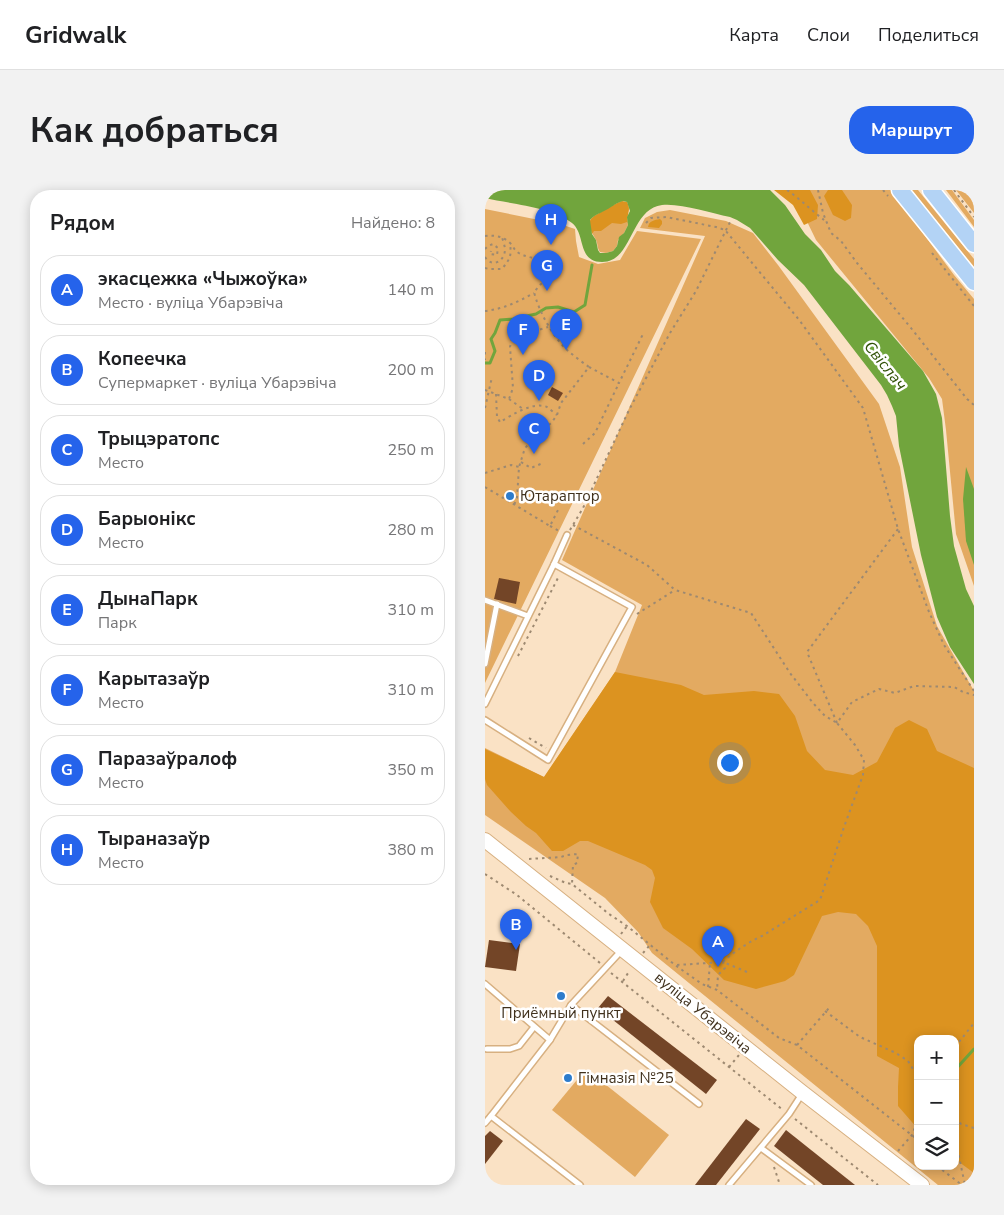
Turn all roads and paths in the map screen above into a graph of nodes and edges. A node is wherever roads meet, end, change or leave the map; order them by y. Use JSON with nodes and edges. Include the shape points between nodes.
{"nodes":[{"id":1,"x":787,"y":190,"type":"edge"},
{"id":2,"x":818,"y":190,"type":"edge"},
{"id":3,"x":899,"y":190,"type":"edge"},
{"id":4,"x":931,"y":190,"type":"edge"},
{"id":5,"x":954,"y":190,"type":"edge"},
{"id":6,"x":974,"y":217,"type":"edge"},
{"id":7,"x":731,"y":220,"type":"dead end"},
{"id":8,"x":826,"y":221,"type":"junction"},
{"id":9,"x":646,"y":223,"type":"dead end"},
{"id":10,"x":725,"y":230,"type":"junction"},
{"id":11,"x":485,"y":236,"type":"edge"},
{"id":12,"x":502,"y":237,"type":"junction"},
{"id":13,"x":509,"y":242,"type":"junction"},
{"id":14,"x":974,"y":243,"type":"edge"},
{"id":15,"x":485,"y":249,"type":"edge"},
{"id":16,"x":505,"y":249,"type":"junction"},
{"id":17,"x":511,"y":249,"type":"junction"},
{"id":18,"x":491,"y":251,"type":"dead end"},
{"id":19,"x":516,"y":251,"type":"junction"},
{"id":20,"x":511,"y":253,"type":"junction"},
{"id":21,"x":485,"y":257,"type":"edge"},
{"id":22,"x":485,"y":268,"type":"edge"},
{"id":23,"x":974,"y":282,"type":"edge"},
{"id":24,"x":534,"y":292,"type":"junction"},
{"id":25,"x":485,"y":311,"type":"edge"},
{"id":26,"x":549,"y":327,"type":"junction"},
{"id":27,"x":643,"y":334,"type":"dead end"},
{"id":28,"x":485,"y":352,"type":"edge"},
{"id":29,"x":485,"y":360,"type":"edge"},
{"id":30,"x":589,"y":367,"type":"junction"},
{"id":31,"x":491,"y":377,"type":"dead end"},
{"id":32,"x":619,"y":383,"type":"junction"},
{"id":33,"x":487,"y":391,"type":"edge"},
{"id":34,"x":496,"y":394,"type":"junction"},
{"id":35,"x":509,"y":399,"type":"junction"},
{"id":36,"x":974,"y":405,"type":"edge"},
{"id":37,"x":485,"y":408,"type":"edge"},
{"id":38,"x":524,"y":409,"type":"junction"},
{"id":39,"x":557,"y":415,"type":"junction"},
{"id":40,"x":583,"y":444,"type":"dead end"},
{"id":41,"x":521,"y":462,"type":"junction"},
{"id":42,"x":543,"y":463,"type":"dead end"},
{"id":43,"x":519,"y":467,"type":"junction"},
{"id":44,"x":485,"y":473,"type":"edge"},
{"id":45,"x":485,"y":487,"type":"edge"},
{"id":46,"x":514,"y":504,"type":"junction"},
{"id":47,"x":559,"y":508,"type":"dead end"},
{"id":48,"x":573,"y":525,"type":"junction"},
{"id":49,"x":550,"y":526,"type":"junction"},
{"id":50,"x":898,"y":529,"type":"junction"},
{"id":51,"x":567,"y":535,"type":"junction"},
{"id":52,"x":554,"y":564,"type":"junction"},
{"id":53,"x":563,"y":569,"type":"junction"},
{"id":54,"x":675,"y":590,"type":"junction"},
{"id":55,"x":485,"y":600,"type":"edge"},
{"id":56,"x":497,"y":604,"type":"junction"},
{"id":57,"x":528,"y":616,"type":"junction"},
{"id":58,"x":631,"y":618,"type":"dead end"},
{"id":59,"x":515,"y":662,"type":"dead end"},
{"id":60,"x":485,"y":664,"type":"edge"},
{"id":61,"x":974,"y":691,"type":"edge"},
{"id":62,"x":974,"y":695,"type":"edge"},
{"id":63,"x":485,"y":704,"type":"edge"},
{"id":64,"x":485,"y":720,"type":"edge"},
{"id":65,"x":837,"y":723,"type":"junction"},
{"id":66,"x":485,"y":840,"type":"edge"},
{"id":67,"x":536,"y":865,"type":"dead end"},
{"id":68,"x":486,"y":876,"type":"edge"},
{"id":69,"x":550,"y":876,"type":"dead end"},
{"id":70,"x":572,"y":884,"type":"junction"},
{"id":71,"x":650,"y":945,"type":"junction"},
{"id":72,"x":623,"y":950,"type":"junction"},
{"id":73,"x":643,"y":954,"type":"dead end"},
{"id":74,"x":723,"y":962,"type":"junction"},
{"id":75,"x":710,"y":963,"type":"junction"},
{"id":76,"x":675,"y":965,"type":"junction"},
{"id":77,"x":633,"y":966,"type":"dead end"},
{"id":78,"x":605,"y":968,"type":"junction"},
{"id":79,"x":747,"y":972,"type":"dead end"},
{"id":80,"x":622,"y":982,"type":"junction"},
{"id":81,"x":485,"y":984,"type":"edge"},
{"id":82,"x":708,"y":987,"type":"junction"},
{"id":83,"x":717,"y":990,"type":"junction"},
{"id":84,"x":571,"y":1005,"type":"junction"},
{"id":85,"x":829,"y":1008,"type":"dead end"},
{"id":86,"x":825,"y":1011,"type":"junction"},
{"id":87,"x":974,"y":1023,"type":"edge"},
{"id":88,"x":534,"y":1026,"type":"junction"},
{"id":89,"x":550,"y":1040,"type":"junction"},
{"id":90,"x":959,"y":1042,"type":"edge"},
{"id":91,"x":797,"y":1046,"type":"junction"},
{"id":92,"x":487,"y":1049,"type":"dead end"},
{"id":93,"x":736,"y":1058,"type":"dead end"},
{"id":94,"x":729,"y":1067,"type":"junction"},
{"id":95,"x":914,"y":1071,"type":"edge"},
{"id":96,"x":803,"y":1093,"type":"junction"},
{"id":97,"x":699,"y":1104,"type":"dead end"},
{"id":98,"x":789,"y":1114,"type":"junction"},
{"id":99,"x":491,"y":1116,"type":"junction"},
{"id":100,"x":959,"y":1122,"type":"edge"},
{"id":101,"x":485,"y":1123,"type":"edge"},
{"id":102,"x":916,"y":1125,"type":"edge"},
{"id":103,"x":974,"y":1128,"type":"edge"},
{"id":104,"x":912,"y":1135,"type":"junction"},
{"id":105,"x":761,"y":1148,"type":"junction"},
{"id":106,"x":771,"y":1156,"type":"junction"},
{"id":107,"x":959,"y":1159,"type":"edge"},
{"id":108,"x":890,"y":1160,"type":"junction"},
{"id":109,"x":942,"y":1170,"type":"edge"},
{"id":110,"x":580,"y":1185,"type":"edge"},
{"id":111,"x":729,"y":1185,"type":"edge"},
{"id":112,"x":780,"y":1185,"type":"edge"},
{"id":113,"x":811,"y":1185,"type":"edge"},
{"id":114,"x":878,"y":1185,"type":"edge"},
{"id":115,"x":922,"y":1185,"type":"edge"},
{"id":116,"x":963,"y":1185,"type":"edge"}],
"edges":[{"from":1,"to":8,"type":"path"},
{"from":2,"to":8,"type":"path"},
{"from":3,"to":23,"type":"main road"},
{"from":4,"to":14,"type":"main road"},
{"from":5,"to":6,"type":"path"},
{"from":7,"to":10,"type":"path"},
{"from":8,"to":36,"type":"path","via":[[831,233],[841,241]]},
{"from":9,"to":10,"type":"path","via":[[651,218],[666,217]]},
{"from":10,"to":48,"type":"path","via":[[696,291],[629,410]]},
{"from":10,"to":50,"type":"path","via":[[801,320],[863,408]]},
{"from":11,"to":12,"type":"path"},
{"from":12,"to":13,"type":"path"},
{"from":12,"to":16,"type":"path"},
{"from":13,"to":17,"type":"path"},
{"from":13,"to":19,"type":"path"},
{"from":15,"to":18,"type":"path","via":[[493,244],[498,248],[497,255]]},
{"from":16,"to":17,"type":"path"},
{"from":16,"to":21,"type":"path","via":[[497,262],[491,263]]},
{"from":17,"to":20,"type":"path"},
{"from":19,"to":20,"type":"path"},
{"from":19,"to":24,"type":"path","via":[[541,260],[555,261],[560,268]]},
{"from":20,"to":22,"type":"path","via":[[501,270]]},
{"from":24,"to":25,"type":"path","via":[[499,309]]},
{"from":24,"to":26,"type":"path"},
{"from":26,"to":30,"type":"path","via":[[566,349]]},
{"from":26,"to":35,"type":"path","via":[[512,338],[513,388]]},
{"from":27,"to":32,"type":"path"},
{"from":28,"to":29,"type":"path"},
{"from":30,"to":32,"type":"path"},
{"from":30,"to":39,"type":"path","via":[[561,403]]},
{"from":31,"to":33,"type":"path"},
{"from":32,"to":40,"type":"path","via":[[595,433]]},
{"from":33,"to":34,"type":"path"},
{"from":33,"to":37,"type":"path"},
{"from":34,"to":35,"type":"path"},
{"from":34,"to":38,"type":"path","via":[[500,422]]},
{"from":35,"to":38,"type":"path"},
{"from":38,"to":39,"type":"path","via":[[547,407]]},
{"from":39,"to":41,"type":"path","via":[[525,448]]},
{"from":41,"to":42,"type":"path","via":[[531,468]]},
{"from":41,"to":43,"type":"path"},
{"from":43,"to":44,"type":"path","via":[[511,465]]},
{"from":43,"to":46,"type":"path"},
{"from":45,"to":46,"type":"path"},
{"from":46,"to":49,"type":"path"},
{"from":47,"to":49,"type":"path"},
{"from":48,"to":51,"type":"path"},
{"from":48,"to":54,"type":"path","via":[[647,566]]},
{"from":49,"to":51,"type":"path"},
{"from":50,"to":61,"type":"path","via":[[944,645]]},
{"from":50,"to":65,"type":"path","via":[[807,652]]},
{"from":51,"to":52,"type":"lane"},
{"from":52,"to":53,"type":"lane"},
{"from":52,"to":57,"type":"lane"},
{"from":53,"to":59,"type":"path"},
{"from":53,"to":64,"type":"lane","via":[[632,607],[548,760]]},
{"from":54,"to":58,"type":"path"},
{"from":54,"to":65,"type":"path","via":[[751,613],[807,695],[825,716]]},
{"from":55,"to":56,"type":"lane"},
{"from":56,"to":57,"type":"lane"},
{"from":56,"to":60,"type":"lane"},
{"from":57,"to":63,"type":"lane"},
{"from":62,"to":65,"type":"path","via":[[954,687],[914,686],[895,693],[879,689],[852,702]]},
{"from":65,"to":74,"type":"path","via":[[864,760],[863,774],[820,900],[746,944]]},
{"from":66,"to":72,"type":"main road","name":"вуліца Убарэвіча"},
{"from":67,"to":70,"type":"path","via":[[529,859],[578,854],[577,863],[573,865]]},
{"from":68,"to":78,"type":"path","via":[[517,895]]},
{"from":69,"to":70,"type":"path"},
{"from":70,"to":71,"type":"path"},
{"from":71,"to":73,"type":"path"},
{"from":71,"to":76,"type":"path"},
{"from":72,"to":78,"type":"lane"},
{"from":72,"to":96,"type":"main road","name":"вуліца Убарэвіча"},
{"from":74,"to":75,"type":"path"},
{"from":74,"to":79,"type":"path"},
{"from":74,"to":83,"type":"path","via":[[725,968],[718,975]]},
{"from":75,"to":76,"type":"path"},
{"from":75,"to":82,"type":"path"},
{"from":76,"to":82,"type":"path"},
{"from":77,"to":80,"type":"path"},
{"from":78,"to":80,"type":"path"},
{"from":78,"to":84,"type":"lane"},
{"from":80,"to":94,"type":"path"},
{"from":81,"to":88,"type":"lane"},
{"from":82,"to":83,"type":"path"},
{"from":83,"to":91,"type":"path","via":[[779,1038]]},
{"from":84,"to":89,"type":"lane"},
{"from":84,"to":97,"type":"lane"},
{"from":85,"to":86,"type":"path"},
{"from":86,"to":91,"type":"path"},
{"from":86,"to":95,"type":"path","via":[[860,1037],[908,1061]]},
{"from":87,"to":90,"type":"path"},
{"from":88,"to":89,"type":"lane"},
{"from":88,"to":92,"type":"lane","via":[[519,1046]]},
{"from":89,"to":99,"type":"lane"},
{"from":91,"to":104,"type":"path"},
{"from":93,"to":94,"type":"path"},
{"from":94,"to":98,"type":"path"},
{"from":96,"to":98,"type":"lane"},
{"from":96,"to":108,"type":"main road","name":"вуліца Убарэвіча"},
{"from":98,"to":105,"type":"lane"},
{"from":98,"to":114,"type":"path"},
{"from":99,"to":101,"type":"lane"},
{"from":99,"to":110,"type":"lane"},
{"from":100,"to":103,"type":"path"},
{"from":102,"to":104,"type":"path"},
{"from":104,"to":108,"type":"path"},
{"from":105,"to":106,"type":"lane"},
{"from":105,"to":111,"type":"lane"},
{"from":106,"to":112,"type":"path"},
{"from":106,"to":113,"type":"lane"},
{"from":107,"to":116,"type":"path"},
{"from":108,"to":115,"type":"main road","name":"вуліца Убарэвіча"},
{"from":109,"to":116,"type":"path"}]}
